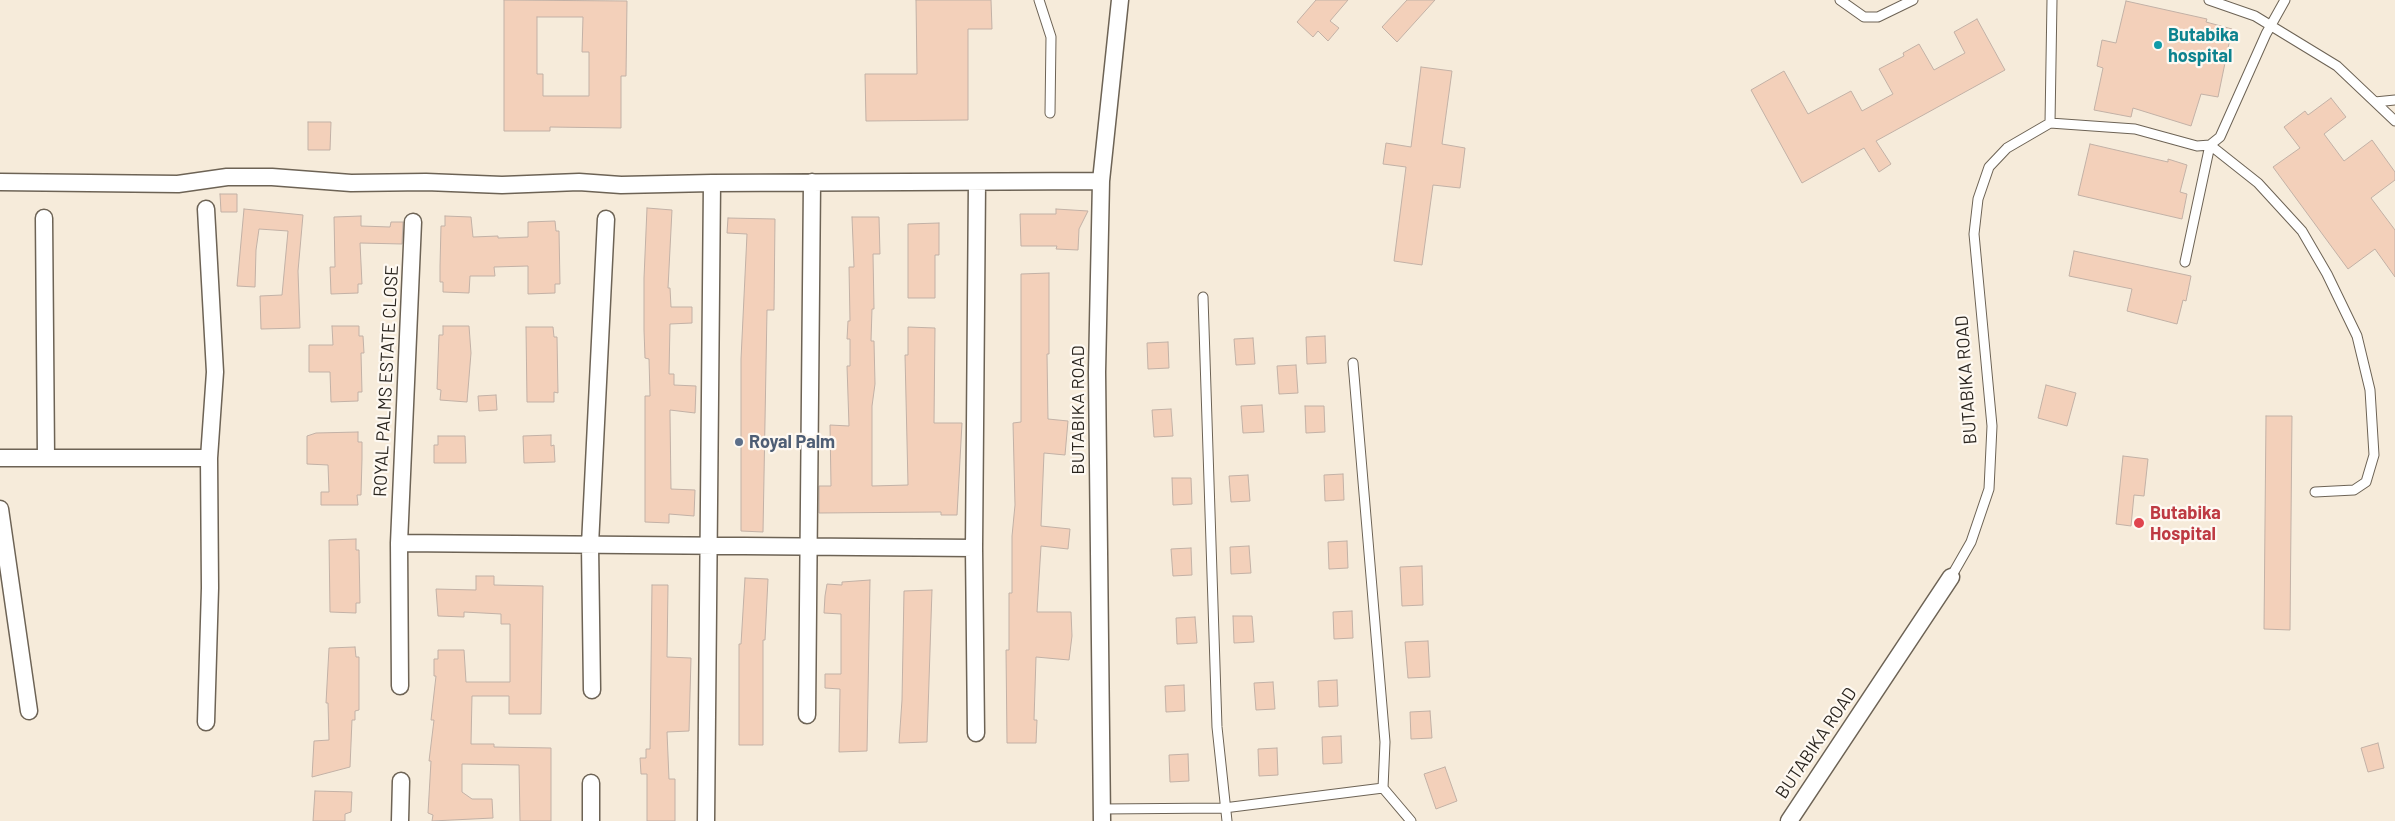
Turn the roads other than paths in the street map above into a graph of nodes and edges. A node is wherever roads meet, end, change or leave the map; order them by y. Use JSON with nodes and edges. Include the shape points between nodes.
{"nodes":[{"id":1,"x":1039,"y":0,"type":"edge"},
{"id":2,"x":1120,"y":0,"type":"edge"},
{"id":3,"x":1840,"y":0,"type":"edge"},
{"id":4,"x":1913,"y":0,"type":"edge"},
{"id":5,"x":2052,"y":0,"type":"edge"},
{"id":6,"x":2209,"y":0,"type":"edge"},
{"id":7,"x":2285,"y":0,"type":"edge"},
{"id":8,"x":2271,"y":25,"type":"junction"},
{"id":9,"x":2395,"y":100,"type":"edge"},
{"id":10,"x":2375,"y":102,"type":"junction"},
{"id":11,"x":1050,"y":113,"type":"dead end"},
{"id":12,"x":2395,"y":121,"type":"edge"},
{"id":13,"x":2050,"y":123,"type":"junction"},
{"id":14,"x":2210,"y":145,"type":"junction"},
{"id":15,"x":1101,"y":181,"type":"junction"},
{"id":16,"x":0,"y":182,"type":"edge"},
{"id":17,"x":712,"y":182,"type":"junction"},
{"id":18,"x":812,"y":182,"type":"junction"},
{"id":19,"x":977,"y":182,"type":"junction"},
{"id":20,"x":206,"y":209,"type":"dead end"},
{"id":21,"x":44,"y":218,"type":"dead end"},
{"id":22,"x":606,"y":219,"type":"dead end"},
{"id":23,"x":413,"y":222,"type":"dead end"},
{"id":24,"x":2185,"y":262,"type":"dead end"},
{"id":25,"x":1203,"y":297,"type":"dead end"},
{"id":26,"x":1353,"y":363,"type":"dead end"},
{"id":27,"x":0,"y":458,"type":"edge"},
{"id":28,"x":46,"y":458,"type":"junction"},
{"id":29,"x":209,"y":458,"type":"junction"},
{"id":30,"x":2315,"y":492,"type":"dead end"},
{"id":31,"x":0,"y":509,"type":"edge"},
{"id":32,"x":399,"y":543,"type":"junction"},
{"id":33,"x":590,"y":545,"type":"junction"},
{"id":34,"x":707,"y":547,"type":"junction"},
{"id":35,"x":809,"y":547,"type":"junction"},
{"id":36,"x":974,"y":548,"type":"junction"},
{"id":37,"x":1951,"y":577,"type":"joint"},
{"id":38,"x":400,"y":686,"type":"dead end"},
{"id":39,"x":592,"y":690,"type":"dead end"},
{"id":40,"x":29,"y":711,"type":"dead end"},
{"id":41,"x":807,"y":715,"type":"dead end"},
{"id":42,"x":206,"y":722,"type":"dead end"},
{"id":43,"x":976,"y":733,"type":"dead end"},
{"id":44,"x":401,"y":781,"type":"dead end"},
{"id":45,"x":591,"y":783,"type":"dead end"},
{"id":46,"x":1383,"y":788,"type":"junction"},
{"id":47,"x":1224,"y":808,"type":"junction"},
{"id":48,"x":1102,"y":815,"type":"edge"},
{"id":49,"x":400,"y":821,"type":"edge"},
{"id":50,"x":591,"y":821,"type":"edge"},
{"id":51,"x":706,"y":821,"type":"edge"},
{"id":52,"x":1226,"y":821,"type":"edge"},
{"id":53,"x":1410,"y":821,"type":"edge"},
{"id":54,"x":1789,"y":821,"type":"edge"}],
"edges":[{"from":1,"to":11,"type":"lane","via":[[1052,37]]},
{"from":2,"to":15,"type":"street","name":"BUTABIKA ROAD"},
{"from":3,"to":4,"type":"lane","via":[[1864,17],[1878,17]]},
{"from":5,"to":13,"type":"lane"},
{"from":6,"to":8,"type":"lane"},
{"from":7,"to":8,"type":"lane"},
{"from":8,"to":10,"type":"lane","via":[[2337,66]]},
{"from":8,"to":14,"type":"lane","via":[[2220,137]]},
{"from":9,"to":10,"type":"lane"},
{"from":10,"to":12,"type":"lane"},
{"from":13,"to":14,"type":"lane","via":[[2136,129],[2197,146]]},
{"from":13,"to":37,"type":"lane","name":"BUTABIKA ROAD","via":[[2007,148],[1989,167],[1978,199],[1974,234],[1992,426],[1989,489],[1971,542]]},
{"from":14,"to":24,"type":"lane"},
{"from":14,"to":30,"type":"lane","via":[[2258,183],[2302,232],[2357,336],[2370,390],[2374,455],[2366,482],[2354,490]]},
{"from":15,"to":19,"type":"street"},
{"from":15,"to":48,"type":"street","name":"BUTABIKA ROAD","via":[[1097,372]]},
{"from":16,"to":17,"type":"street","via":[[178,184],[226,177],[502,185]]},
{"from":17,"to":18,"type":"street"},
{"from":17,"to":34,"type":"street"},
{"from":18,"to":19,"type":"street"},
{"from":18,"to":35,"type":"street"},
{"from":19,"to":36,"type":"street"},
{"from":20,"to":29,"type":"street","via":[[215,372]]},
{"from":21,"to":28,"type":"street"},
{"from":22,"to":33,"type":"street"},
{"from":23,"to":32,"type":"street","name":"ROYAL PALMS ESTATE CLOSE"},
{"from":25,"to":47,"type":"lane","via":[[1217,727]]},
{"from":26,"to":46,"type":"lane","via":[[1385,742]]},
{"from":27,"to":28,"type":"street"},
{"from":28,"to":29,"type":"street"},
{"from":29,"to":42,"type":"street"},
{"from":31,"to":40,"type":"street"},
{"from":32,"to":33,"type":"street"},
{"from":32,"to":38,"type":"street","name":"ROYAL PALMS ESTATE CLOSE"},
{"from":33,"to":34,"type":"street"},
{"from":33,"to":39,"type":"street"},
{"from":34,"to":35,"type":"street"},
{"from":34,"to":51,"type":"street"},
{"from":35,"to":36,"type":"street"},
{"from":35,"to":41,"type":"street"},
{"from":36,"to":43,"type":"street"},
{"from":37,"to":54,"type":"street","name":"BUTABIKA ROAD"},
{"from":44,"to":49,"type":"street"},
{"from":45,"to":50,"type":"street"},
{"from":46,"to":47,"type":"lane"},
{"from":46,"to":53,"type":"lane"},
{"from":47,"to":48,"type":"lane"},
{"from":47,"to":52,"type":"lane"}]}
